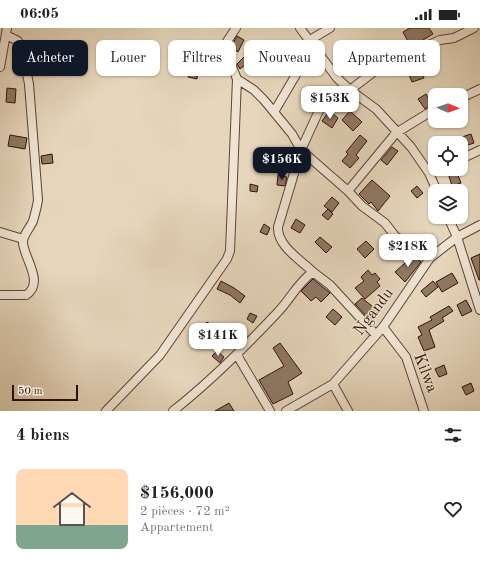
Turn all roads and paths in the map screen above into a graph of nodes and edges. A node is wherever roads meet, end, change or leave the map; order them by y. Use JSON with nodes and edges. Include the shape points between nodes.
{"nodes":[{"id":1,"x":236,"y":28,"type":"edge"},
{"id":2,"x":300,"y":28,"type":"edge"},
{"id":3,"x":330,"y":28,"type":"edge"},
{"id":4,"x":474,"y":28,"type":"edge"},
{"id":5,"x":6,"y":32,"type":"edge"},
{"id":6,"x":310,"y":40,"type":"joint"},
{"id":7,"x":325,"y":61,"type":"edge"},
{"id":8,"x":0,"y":67,"type":"edge"},
{"id":9,"x":296,"y":76,"type":"edge"},
{"id":10,"x":237,"y":79,"type":"junction"},
{"id":11,"x":480,"y":89,"type":"edge"},
{"id":12,"x":350,"y":90,"type":"junction"},
{"id":13,"x":468,"y":95,"type":"edge"},
{"id":14,"x":274,"y":112,"type":"junction"},
{"id":15,"x":428,"y":113,"type":"edge"},
{"id":16,"x":396,"y":133,"type":"junction"},
{"id":17,"x":301,"y":150,"type":"junction"},
{"id":18,"x":480,"y":150,"type":"edge"},
{"id":19,"x":468,"y":156,"type":"edge"},
{"id":20,"x":428,"y":172,"type":"edge"},
{"id":21,"x":348,"y":191,"type":"junction"},
{"id":22,"x":451,"y":224,"type":"edge"},
{"id":23,"x":480,"y":226,"type":"edge"},
{"id":24,"x":0,"y":232,"type":"edge"},
{"id":25,"x":457,"y":237,"type":"junction"},
{"id":26,"x":23,"y":239,"type":"junction"},
{"id":27,"x":430,"y":258,"type":"junction"},
{"id":28,"x":313,"y":272,"type":"junction"},
{"id":29,"x":0,"y":294,"type":"edge"},
{"id":30,"x":480,"y":310,"type":"edge"},
{"id":31,"x":383,"y":327,"type":"junction"},
{"id":32,"x":376,"y":335,"type":"junction"},
{"id":33,"x":236,"y":355,"type":"junction"},
{"id":34,"x":333,"y":384,"type":"junction"},
{"id":35,"x":106,"y":411,"type":"edge"},
{"id":36,"x":173,"y":411,"type":"edge"},
{"id":37,"x":270,"y":411,"type":"edge"},
{"id":38,"x":286,"y":411,"type":"edge"},
{"id":39,"x":348,"y":411,"type":"edge"},
{"id":40,"x":424,"y":411,"type":"edge"}],
"edges":[{"from":1,"to":10,"type":"street","via":[[226,43],[226,52]]},
{"from":2,"to":6,"type":"street"},
{"from":3,"to":6,"type":"street"},
{"from":4,"to":12,"type":"street","via":[[380,67]]},
{"from":5,"to":8,"type":"street"},
{"from":5,"to":26,"type":"street","via":[[16,38],[20,45],[29,84],[38,200],[33,220]]},
{"from":7,"to":12,"type":"street","via":[[337,78]]},
{"from":9,"to":14,"type":"street"},
{"from":10,"to":14,"type":"street","via":[[254,90]]},
{"from":10,"to":35,"type":"street","via":[[230,251],[227,259],[160,355]]},
{"from":11,"to":13,"type":"street"},
{"from":12,"to":16,"type":"street","via":[[376,109]]},
{"from":12,"to":17,"type":"street","via":[[335,94],[322,104]]},
{"from":14,"to":17,"type":"street"},
{"from":15,"to":16,"type":"street"},
{"from":16,"to":20,"type":"street","via":[[411,147]]},
{"from":16,"to":21,"type":"street"},
{"from":17,"to":21,"type":"street"},
{"from":17,"to":28,"type":"street","via":[[278,227],[278,235],[281,242]]},
{"from":18,"to":19,"type":"street"},
{"from":21,"to":27,"type":"street","via":[[362,206],[385,223],[395,236]]},
{"from":22,"to":25,"type":"street"},
{"from":23,"to":25,"type":"street","name":"Ngandu"},
{"from":24,"to":26,"type":"street"},
{"from":25,"to":27,"type":"street","name":"Ngandu"},
{"from":25,"to":30,"type":"street"},
{"from":26,"to":29,"type":"street","via":[[23,247],[34,276],[32,289],[26,295]]},
{"from":27,"to":31,"type":"street","name":"Ngandu"},
{"from":28,"to":32,"type":"street","via":[[330,285]]},
{"from":28,"to":33,"type":"street"},
{"from":31,"to":32,"type":"street","name":"Ngandu"},
{"from":31,"to":40,"type":"street","name":"Kilwa","via":[[406,357]]},
{"from":32,"to":34,"type":"street","name":"Ngandu"},
{"from":33,"to":36,"type":"street"},
{"from":33,"to":37,"type":"street"},
{"from":34,"to":38,"type":"street","name":"Ngandu"},
{"from":34,"to":39,"type":"street"}]}
